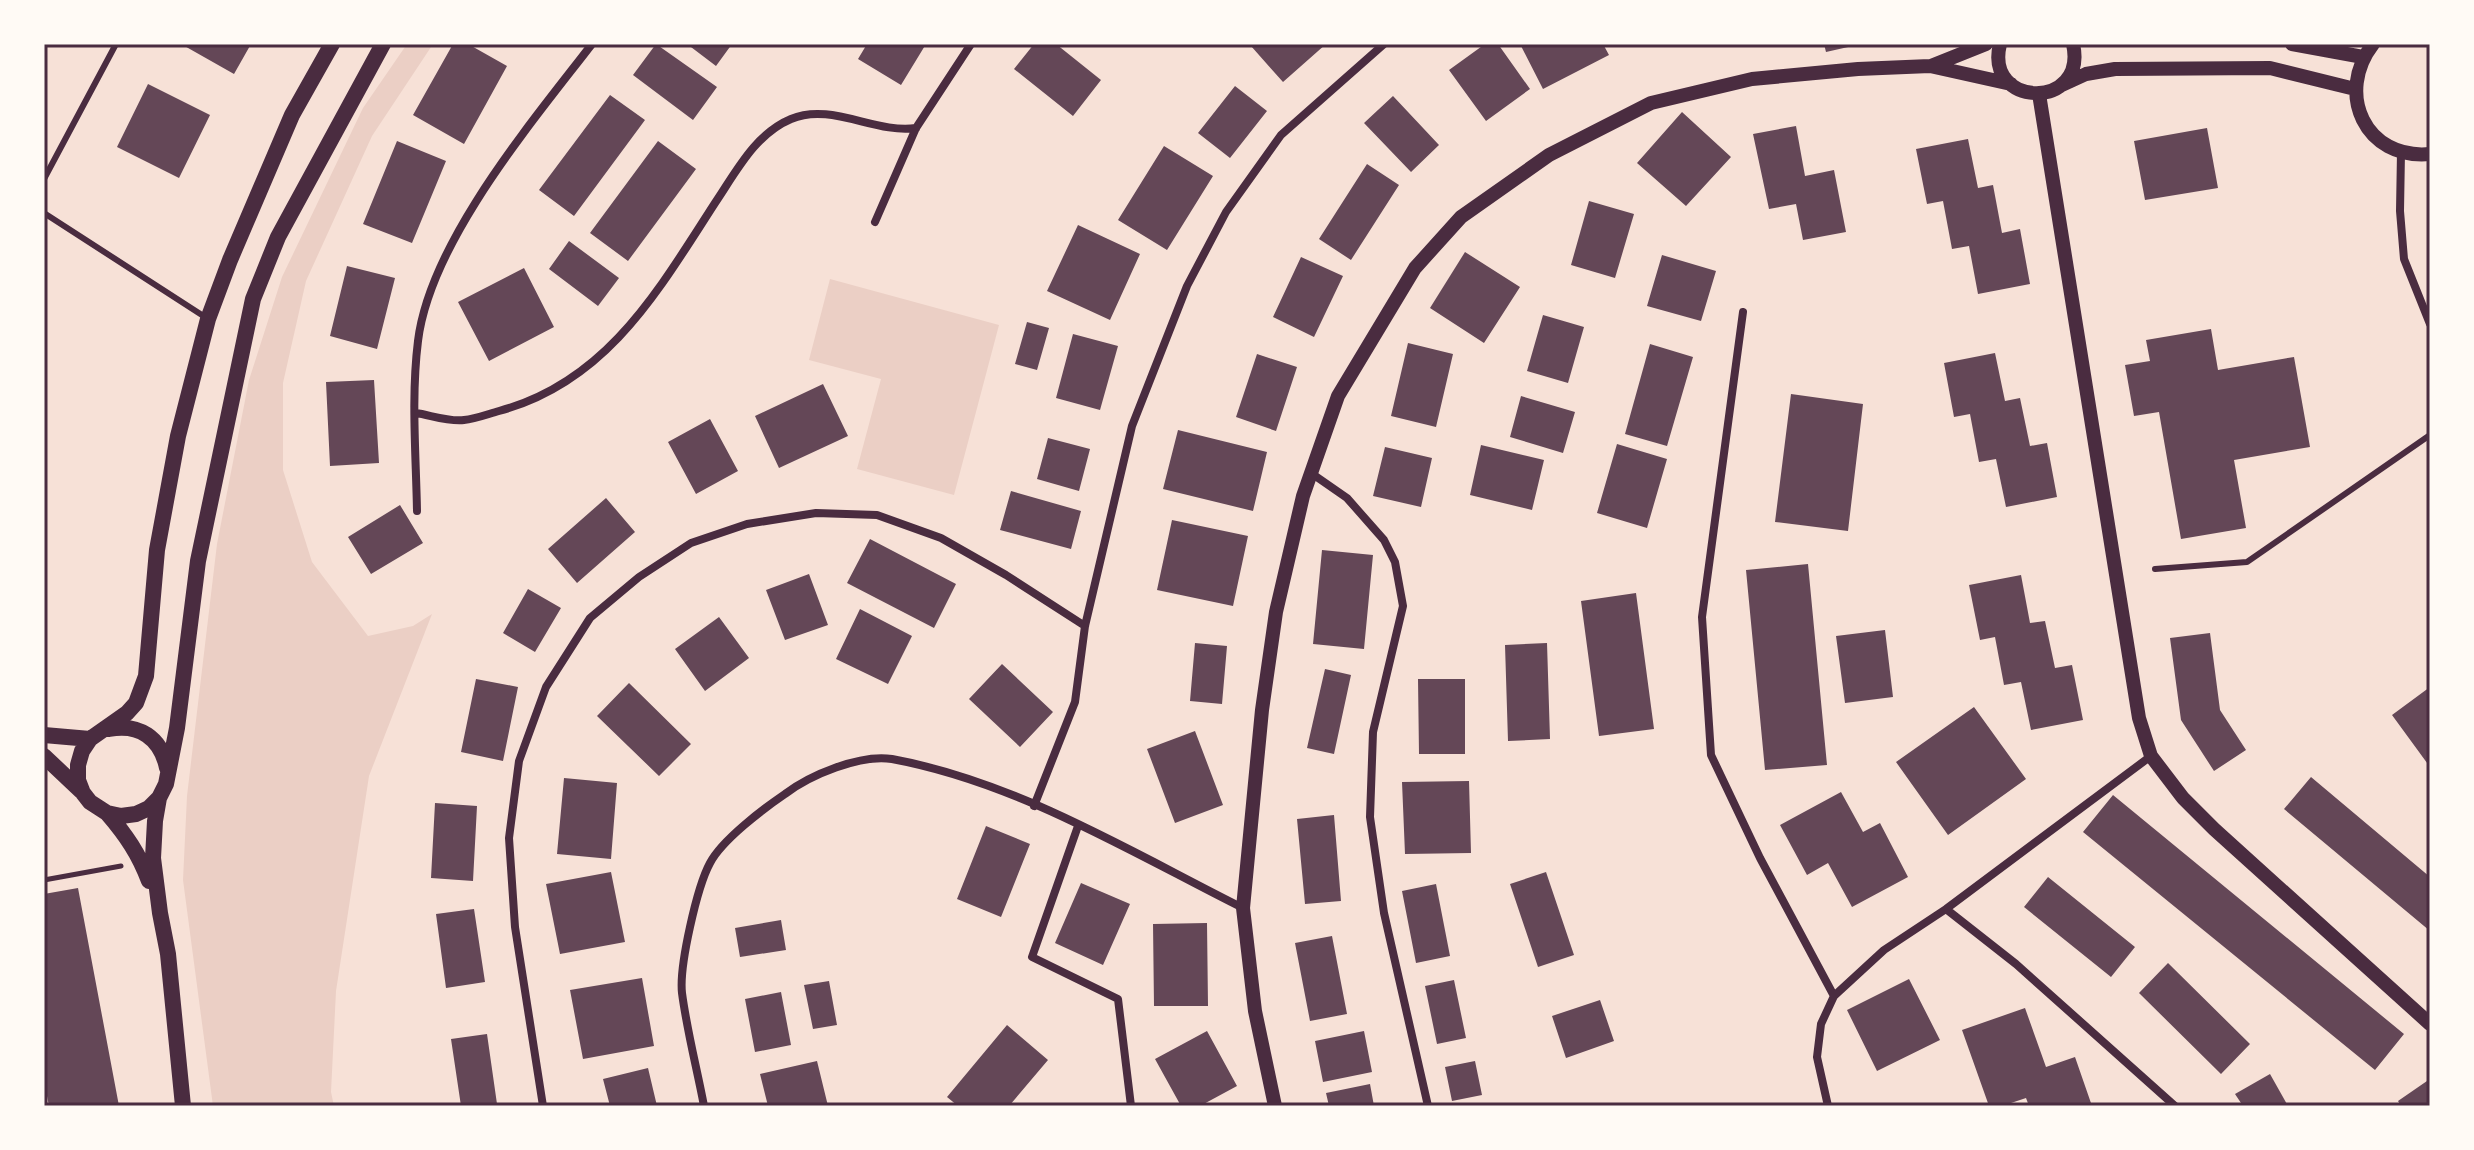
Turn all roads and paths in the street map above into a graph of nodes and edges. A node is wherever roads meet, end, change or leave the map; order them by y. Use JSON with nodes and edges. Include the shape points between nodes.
{"nodes":[{"id":1,"x":116,"y":44,"type":"edge"},
{"id":2,"x":332,"y":44,"type":"edge"},
{"id":3,"x":383,"y":44,"type":"edge"},
{"id":4,"x":592,"y":44,"type":"edge"},
{"id":5,"x":971,"y":44,"type":"edge"},
{"id":6,"x":1384,"y":44,"type":"edge"},
{"id":7,"x":1986,"y":44,"type":"edge"},
{"id":8,"x":2000,"y":44,"type":"edge"},
{"id":9,"x":2073,"y":44,"type":"edge"},
{"id":10,"x":2292,"y":44,"type":"edge"},
{"id":11,"x":2373,"y":44,"type":"edge"},
{"id":12,"x":2363,"y":57,"type":"junction"},
{"id":13,"x":1930,"y":66,"type":"junction"},
{"id":14,"x":2011,"y":84,"type":"junction"},
{"id":15,"x":2062,"y":85,"type":"junction"},
{"id":16,"x":2355,"y":89,"type":"junction"},
{"id":17,"x":2039,"y":94,"type":"junction"},
{"id":18,"x":916,"y":128,"type":"junction"},
{"id":19,"x":2401,"y":152,"type":"junction"},
{"id":20,"x":2430,"y":154,"type":"edge"},
{"id":21,"x":44,"y":179,"type":"edge"},
{"id":22,"x":44,"y":213,"type":"edge"},
{"id":23,"x":875,"y":222,"type":"dead end"},
{"id":24,"x":1743,"y":312,"type":"dead end"},
{"id":25,"x":208,"y":319,"type":"junction"},
{"id":26,"x":2430,"y":324,"type":"edge"},
{"id":27,"x":416,"y":413,"type":"junction"},
{"id":28,"x":2430,"y":435,"type":"edge"},
{"id":29,"x":1311,"y":473,"type":"junction"},
{"id":30,"x":417,"y":511,"type":"dead end"},
{"id":31,"x":2155,"y":569,"type":"dead end"},
{"id":32,"x":1085,"y":626,"type":"junction"},
{"id":33,"x":107,"y":729,"type":"junction"},
{"id":34,"x":44,"y":735,"type":"edge"},
{"id":35,"x":90,"y":739,"type":"junction"},
{"id":36,"x":44,"y":756,"type":"edge"},
{"id":37,"x":2151,"y":756,"type":"junction"},
{"id":38,"x":167,"y":769,"type":"junction"},
{"id":39,"x":83,"y":793,"type":"junction"},
{"id":40,"x":159,"y":798,"type":"junction"},
{"id":41,"x":1034,"y":806,"type":"junction"},
{"id":42,"x":107,"y":813,"type":"junction"},
{"id":43,"x":1078,"y":826,"type":"junction"},
{"id":44,"x":141,"y":859,"type":"junction"},
{"id":45,"x":44,"y":880,"type":"edge"},
{"id":46,"x":1243,"y":908,"type":"junction"},
{"id":47,"x":1946,"y":909,"type":"junction"},
{"id":48,"x":160,"y":913,"type":"junction"},
{"id":49,"x":1834,"y":996,"type":"junction"},
{"id":50,"x":2430,"y":1024,"type":"edge"},
{"id":51,"x":183,"y":1106,"type":"edge"},
{"id":52,"x":543,"y":1106,"type":"edge"},
{"id":53,"x":704,"y":1106,"type":"edge"},
{"id":54,"x":1131,"y":1106,"type":"edge"},
{"id":55,"x":1275,"y":1106,"type":"edge"},
{"id":56,"x":1428,"y":1106,"type":"edge"},
{"id":57,"x":1828,"y":1106,"type":"edge"},
{"id":58,"x":2175,"y":1106,"type":"edge"}],
"edges":[{"from":1,"to":21,"type":"lane"},
{"from":2,"to":25,"type":"main road","via":[[292,115]]},
{"from":3,"to":38,"type":"main road","via":[[278,237],[253,299],[198,561]]},
{"from":4,"to":27,"type":"street","via":[[456,233],[418,339]]},
{"from":5,"to":18,"type":"street"},
{"from":6,"to":32,"type":"street","via":[[1281,135],[1226,212],[1187,286],[1132,426]]},
{"from":7,"to":13,"type":"street"},
{"from":8,"to":14,"type":"street","via":[[1999,66]]},
{"from":9,"to":15,"type":"street","via":[[2073,66]]},
{"from":10,"to":12,"type":"street"},
{"from":11,"to":12,"type":"street"},
{"from":12,"to":16,"type":"street"},
{"from":13,"to":14,"type":"street"},
{"from":13,"to":29,"type":"street","via":[[1752,79],[1651,103],[1549,155],[1461,217],[1415,268],[1338,396]]},
{"from":14,"to":17,"type":"street"},
{"from":15,"to":16,"type":"street","via":[[2115,69],[2270,68]]},
{"from":15,"to":17,"type":"street"},
{"from":16,"to":19,"type":"street","via":[[2368,128]]},
{"from":17,"to":37,"type":"street","via":[[2139,718]]},
{"from":18,"to":23,"type":"street"},
{"from":18,"to":27,"type":"street","via":[[899,130],[818,114],[793,118],[768,132],[744,159],[652,301],[610,348],[557,389],[516,406],[463,421]]},
{"from":19,"to":20,"type":"street"},
{"from":19,"to":26,"type":"street","via":[[2404,259]]},
{"from":22,"to":25,"type":"lane"},
{"from":24,"to":49,"type":"street","via":[[1702,617],[1711,755]]},
{"from":25,"to":33,"type":"main road","via":[[178,436],[157,550],[146,676],[136,703]]},
{"from":27,"to":30,"type":"street"},
{"from":28,"to":31,"type":"lane","via":[[2247,562]]},
{"from":29,"to":46,"type":"street","via":[[1276,612]]},
{"from":29,"to":56,"type":"street","via":[[1347,498],[1384,540],[1395,562],[1403,606],[1373,732],[1370,817],[1384,913]]},
{"from":32,"to":41,"type":"street","via":[[1075,702]]},
{"from":32,"to":52,"type":"street","via":[[941,538],[877,515],[816,513],[747,524],[691,543],[590,618],[546,687],[519,761],[509,838],[515,927]]},
{"from":33,"to":35,"type":"main road"},
{"from":33,"to":38,"type":"main road","via":[[121,726],[147,733],[164,755]]},
{"from":34,"to":35,"type":"main road"},
{"from":35,"to":39,"type":"main road","via":[[78,765]]},
{"from":36,"to":39,"type":"main road"},
{"from":37,"to":47,"type":"street"},
{"from":37,"to":50,"type":"street","via":[[2214,829]]},
{"from":38,"to":40,"type":"main road"},
{"from":39,"to":42,"type":"main road"},
{"from":40,"to":42,"type":"main road","via":[[136,814]]},
{"from":40,"to":48,"type":"main road","via":[[153,858]]},
{"from":41,"to":43,"type":"street"},
{"from":41,"to":53,"type":"street","via":[[973,780],[888,758],[842,765],[802,781],[750,818],[710,862],[689,927],[682,990]]},
{"from":42,"to":44,"type":"main road"},
{"from":43,"to":46,"type":"street"},
{"from":43,"to":54,"type":"street","via":[[1032,957],[1118,999]]},
{"from":44,"to":45,"type":"path","via":[[111,870]]},
{"from":44,"to":48,"type":"main road"},
{"from":46,"to":55,"type":"street","via":[[1255,1011]]},
{"from":47,"to":49,"type":"street","via":[[1884,950]]},
{"from":47,"to":58,"type":"street"},
{"from":48,"to":51,"type":"main road"},
{"from":49,"to":57,"type":"street","via":[[1821,1024],[1817,1057]]}]}
